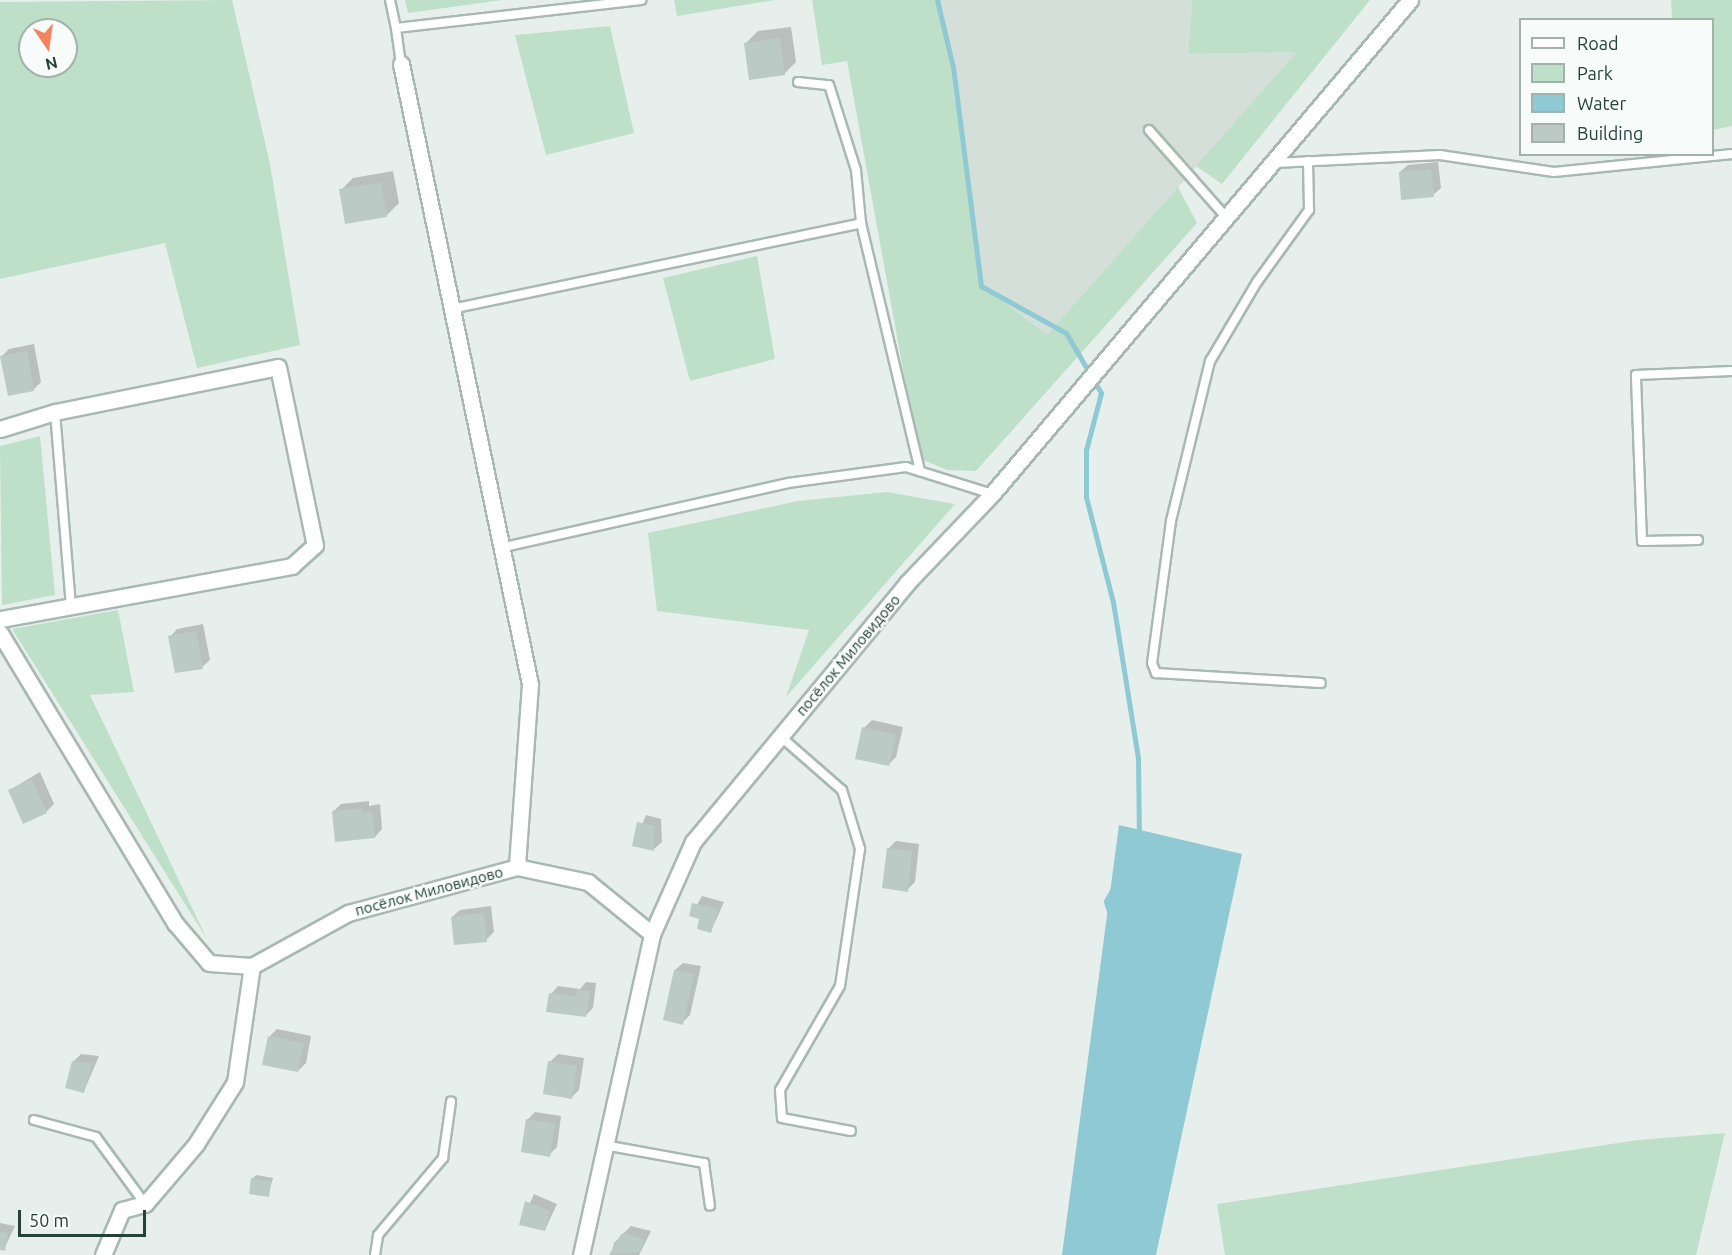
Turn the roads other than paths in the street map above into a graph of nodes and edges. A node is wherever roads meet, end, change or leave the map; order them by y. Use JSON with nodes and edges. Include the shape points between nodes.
{"nodes":[{"id":1,"x":390,"y":0,"type":"edge"},
{"id":2,"x":641,"y":0,"type":"edge"},
{"id":3,"x":1410,"y":0,"type":"edge"},
{"id":4,"x":396,"y":28,"type":"junction"},
{"id":5,"x":401,"y":64,"type":"joint"},
{"id":6,"x":798,"y":82,"type":"dead end"},
{"id":7,"x":1149,"y":130,"type":"dead end"},
{"id":8,"x":1732,"y":154,"type":"edge"},
{"id":9,"x":1712,"y":156,"type":"edge"},
{"id":10,"x":1714,"y":156,"type":"edge"},
{"id":11,"x":1308,"y":161,"type":"junction"},
{"id":12,"x":1272,"y":163,"type":"junction"},
{"id":13,"x":1227,"y":217,"type":"junction"},
{"id":14,"x":861,"y":223,"type":"junction"},
{"id":15,"x":449,"y":310,"type":"junction"},
{"id":16,"x":1732,"y":370,"type":"edge"},
{"id":17,"x":55,"y":412,"type":"junction"},
{"id":18,"x":0,"y":429,"type":"edge"},
{"id":19,"x":920,"y":471,"type":"junction"},
{"id":20,"x":992,"y":494,"type":"junction"},
{"id":21,"x":1698,"y":540,"type":"dead end"},
{"id":22,"x":501,"y":548,"type":"junction"},
{"id":23,"x":71,"y":606,"type":"junction"},
{"id":24,"x":0,"y":619,"type":"edge"},
{"id":25,"x":0,"y":633,"type":"edge"},
{"id":26,"x":1321,"y":683,"type":"dead end"},
{"id":27,"x":780,"y":736,"type":"junction"},
{"id":28,"x":517,"y":867,"type":"junction"},
{"id":29,"x":652,"y":934,"type":"junction"},
{"id":30,"x":252,"y":966,"type":"junction"},
{"id":31,"x":451,"y":1102,"type":"dead end"},
{"id":32,"x":34,"y":1120,"type":"dead end"},
{"id":33,"x":851,"y":1131,"type":"dead end"},
{"id":34,"x":604,"y":1145,"type":"junction"},
{"id":35,"x":145,"y":1204,"type":"junction"},
{"id":36,"x":710,"y":1206,"type":"dead end"},
{"id":37,"x":103,"y":1255,"type":"edge"},
{"id":38,"x":375,"y":1255,"type":"edge"},
{"id":39,"x":581,"y":1255,"type":"edge"}],
"edges":[{"from":1,"to":4,"type":"lane"},
{"from":2,"to":4,"type":"lane"},
{"from":3,"to":12,"type":"street","name":"посёлок Миловидово"},
{"from":4,"to":5,"type":"lane"},
{"from":5,"to":15,"type":"street"},
{"from":6,"to":14,"type":"lane","via":[[829,85],[856,170]]},
{"from":7,"to":13,"type":"lane"},
{"from":8,"to":10,"type":"lane"},
{"from":9,"to":11,"type":"lane","via":[[1554,172],[1440,155]]},
{"from":11,"to":12,"type":"lane"},
{"from":11,"to":26,"type":"lane","via":[[1309,210],[1210,362],[1171,521],[1152,663],[1156,673]]},
{"from":12,"to":13,"type":"street","name":"посёлок Миловидово"},
{"from":13,"to":20,"type":"street","name":"посёлок Миловидово"},
{"from":14,"to":15,"type":"lane"},
{"from":14,"to":19,"type":"lane"},
{"from":15,"to":22,"type":"street"},
{"from":16,"to":21,"type":"lane","via":[[1636,375],[1641,541]]},
{"from":17,"to":18,"type":"street"},
{"from":17,"to":23,"type":"lane"},
{"from":17,"to":23,"type":"street","via":[[278,368],[315,545],[292,566]]},
{"from":19,"to":20,"type":"lane"},
{"from":19,"to":22,"type":"lane","via":[[906,467],[788,483]]},
{"from":20,"to":27,"type":"street","name":"посёлок Миловидово","via":[[907,584]]},
{"from":22,"to":28,"type":"street","via":[[530,684]]},
{"from":23,"to":24,"type":"street"},
{"from":25,"to":30,"type":"street","via":[[175,923],[209,963]]},
{"from":27,"to":29,"type":"street","name":"посёлок Миловидово","via":[[693,842]]},
{"from":27,"to":33,"type":"lane","via":[[842,789],[860,849],[840,986],[780,1090],[782,1118]]},
{"from":28,"to":29,"type":"street","name":"посёлок Миловидово","via":[[588,882]]},
{"from":28,"to":30,"type":"street","name":"посёлок Миловидово","via":[[348,913]]},
{"from":29,"to":34,"type":"street","name":"посёлок Миловидово"},
{"from":30,"to":35,"type":"street","via":[[236,1082],[196,1144]]},
{"from":31,"to":38,"type":"lane","via":[[443,1158],[378,1235]]},
{"from":32,"to":35,"type":"lane","via":[[96,1137]]},
{"from":34,"to":36,"type":"lane","via":[[704,1163]]},
{"from":34,"to":39,"type":"street","name":"посёлок Миловидово"},
{"from":35,"to":37,"type":"street","via":[[122,1210]]}]}
